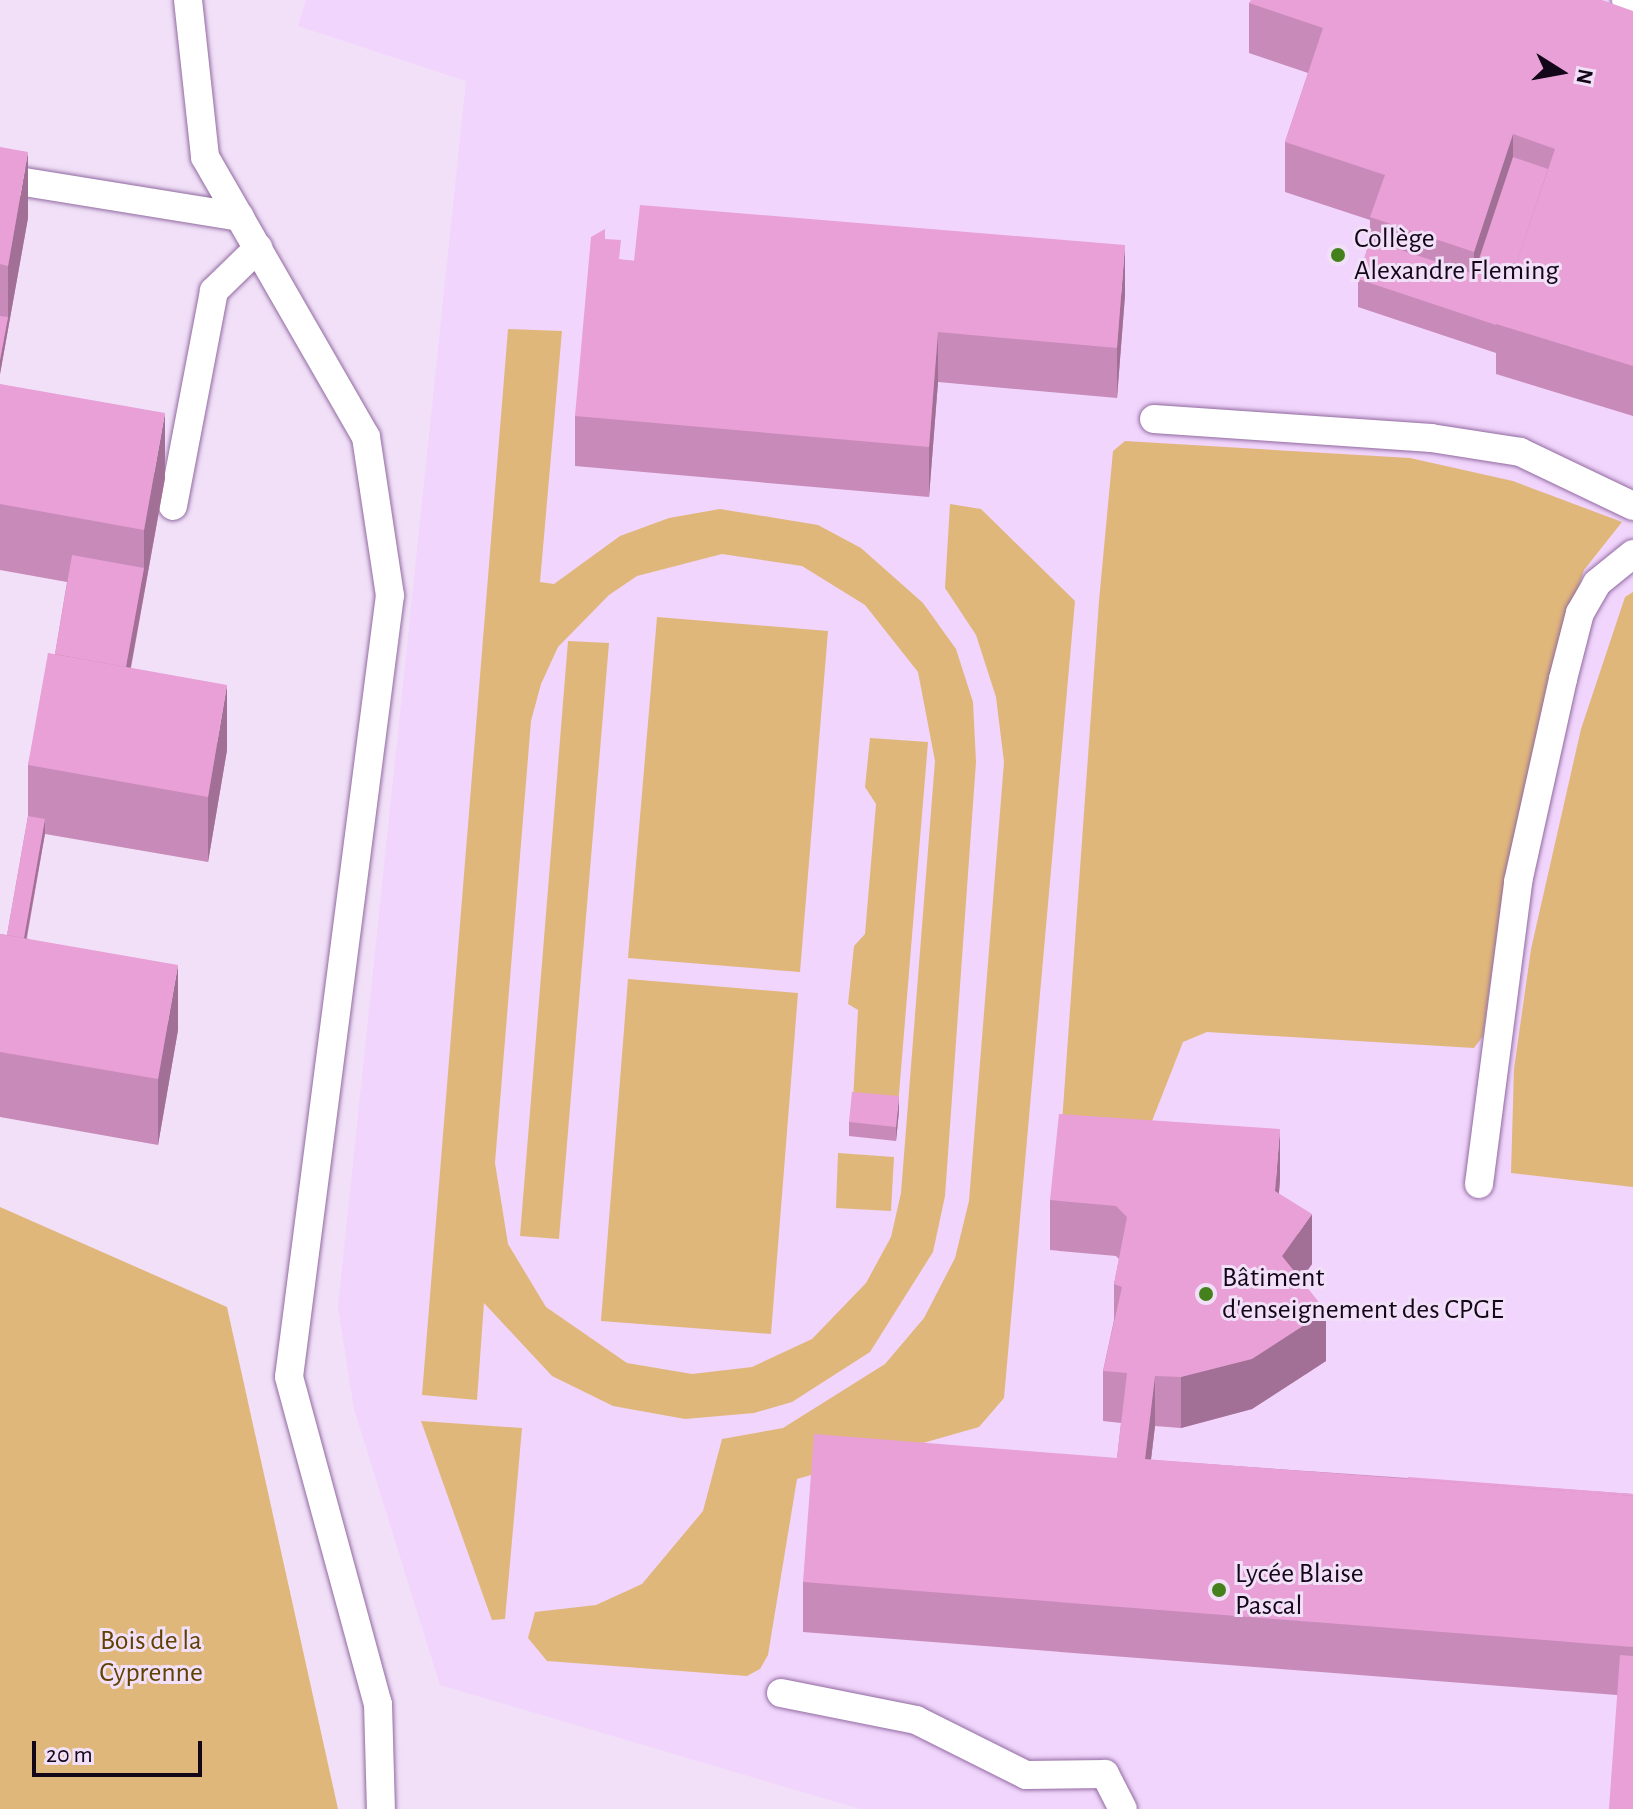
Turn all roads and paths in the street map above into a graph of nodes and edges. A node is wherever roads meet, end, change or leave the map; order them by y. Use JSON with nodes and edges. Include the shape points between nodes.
{"nodes":[{"id":1,"x":188,"y":0,"type":"edge"},
{"id":2,"x":1626,"y":0,"type":"edge"},
{"id":3,"x":1633,"y":7,"type":"edge"},
{"id":4,"x":0,"y":178,"type":"edge"},
{"id":5,"x":240,"y":217,"type":"junction"},
{"id":6,"x":258,"y":248,"type":"junction"},
{"id":7,"x":1154,"y":419,"type":"dead end"},
{"id":8,"x":173,"y":506,"type":"dead end"},
{"id":9,"x":1633,"y":506,"type":"edge"},
{"id":10,"x":1633,"y":554,"type":"edge"},
{"id":11,"x":1479,"y":1184,"type":"dead end"},
{"id":12,"x":781,"y":1693,"type":"dead end"},
{"id":13,"x":381,"y":1809,"type":"edge"},
{"id":14,"x":1123,"y":1809,"type":"edge"}],
"edges":[{"from":1,"to":5,"type":"lane","via":[[205,157]]},
{"from":2,"to":3,"type":"lane"},
{"from":4,"to":5,"type":"lane"},
{"from":5,"to":6,"type":"lane"},
{"from":6,"to":8,"type":"lane","via":[[214,291]]},
{"from":6,"to":13,"type":"lane","via":[[366,437],[390,595],[289,1377],[378,1704]]},
{"from":7,"to":9,"type":"lane","via":[[1431,438],[1520,452]]},
{"from":10,"to":11,"type":"lane","via":[[1597,583],[1580,613],[1563,679],[1518,882]]},
{"from":12,"to":14,"type":"lane","via":[[916,1720],[1026,1775],[1105,1774]]}]}
